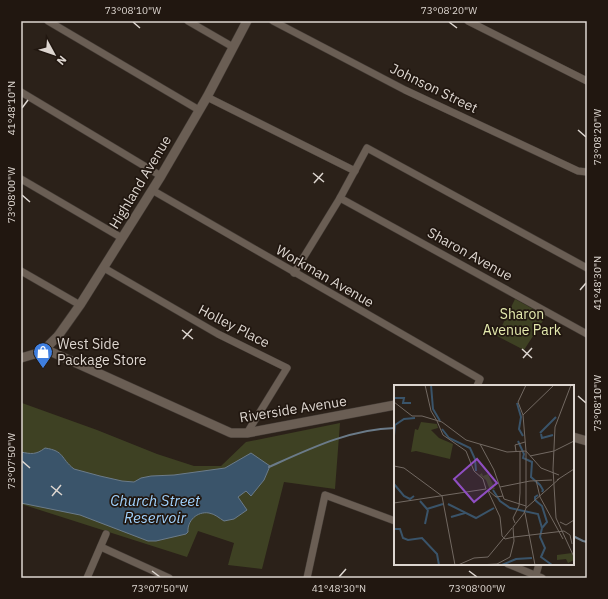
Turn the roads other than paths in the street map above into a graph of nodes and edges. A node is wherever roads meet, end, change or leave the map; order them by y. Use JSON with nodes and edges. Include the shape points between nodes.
{"nodes":[{"id":1,"x":48,"y":21,"type":"edge"},
{"id":2,"x":188,"y":21,"type":"edge"},
{"id":3,"x":247,"y":21,"type":"edge"},
{"id":4,"x":274,"y":21,"type":"edge"},
{"id":5,"x":468,"y":21,"type":"edge"},
{"id":6,"x":233,"y":47,"type":"junction"},
{"id":7,"x":587,"y":81,"type":"edge"},
{"id":8,"x":21,"y":92,"type":"edge"},
{"id":9,"x":207,"y":97,"type":"junction"},
{"id":10,"x":199,"y":110,"type":"junction"},
{"id":11,"x":355,"y":171,"type":"junction"},
{"id":12,"x":587,"y":172,"type":"edge"},
{"id":13,"x":160,"y":176,"type":"junction"},
{"id":14,"x":21,"y":179,"type":"edge"},
{"id":15,"x":152,"y":190,"type":"junction"},
{"id":16,"x":340,"y":198,"type":"junction"},
{"id":17,"x":122,"y":238,"type":"junction"},
{"id":18,"x":104,"y":268,"type":"junction"},
{"id":19,"x":587,"y":268,"type":"edge"},
{"id":20,"x":21,"y":271,"type":"edge"},
{"id":21,"x":294,"y":273,"type":"junction"},
{"id":22,"x":80,"y":304,"type":"junction"},
{"id":23,"x":587,"y":334,"type":"edge"},
{"id":24,"x":45,"y":349,"type":"junction"},
{"id":25,"x":21,"y":358,"type":"edge"},
{"id":26,"x":477,"y":385,"type":"edge"},
{"id":27,"x":394,"y":405,"type":"edge"},
{"id":28,"x":247,"y":433,"type":"junction"},
{"id":29,"x":574,"y":437,"type":"edge"},
{"id":30,"x":587,"y":441,"type":"edge"},
{"id":31,"x":394,"y":521,"type":"edge"},
{"id":32,"x":106,"y":534,"type":"dead end"},
{"id":33,"x":101,"y":547,"type":"junction"},
{"id":34,"x":510,"y":565,"type":"edge"},
{"id":35,"x":539,"y":565,"type":"edge"},
{"id":36,"x":538,"y":577,"type":"edge"},
{"id":37,"x":87,"y":578,"type":"edge"},
{"id":38,"x":169,"y":578,"type":"edge"},
{"id":39,"x":306,"y":578,"type":"edge"}],
"edges":[{"from":1,"to":10,"type":"street"},
{"from":2,"to":6,"type":"street"},
{"from":3,"to":6,"type":"street","name":"Highland Avenue"},
{"from":4,"to":12,"type":"street","name":"Johnson Street","via":[[405,90],[578,172]]},
{"from":5,"to":7,"type":"street"},
{"from":6,"to":9,"type":"street","name":"Highland Avenue"},
{"from":8,"to":13,"type":"street"},
{"from":9,"to":10,"type":"street","name":"Highland Avenue"},
{"from":9,"to":11,"type":"street"},
{"from":10,"to":13,"type":"street","name":"Highland Avenue"},
{"from":11,"to":16,"type":"street"},
{"from":11,"to":19,"type":"street","via":[[367,148]]},
{"from":13,"to":15,"type":"street","name":"Highland Avenue"},
{"from":14,"to":17,"type":"street"},
{"from":15,"to":17,"type":"street","name":"Highland Avenue"},
{"from":15,"to":21,"type":"street","name":"Workman Avenue"},
{"from":16,"to":21,"type":"street"},
{"from":16,"to":23,"type":"street","name":"Sharon Avenue"},
{"from":17,"to":18,"type":"street","name":"Highland Avenue"},
{"from":18,"to":22,"type":"street","name":"Highland Avenue"},
{"from":18,"to":28,"type":"street","name":"Holley Place","via":[[218,334],[287,368]]},
{"from":20,"to":22,"type":"street"},
{"from":21,"to":26,"type":"street","name":"Workman Avenue","via":[[480,379]]},
{"from":22,"to":24,"type":"street","name":"Highland Avenue","via":[[58,336]]},
{"from":24,"to":25,"type":"street"},
{"from":24,"to":28,"type":"street","name":"Riverside Avenue","via":[[216,427],[231,433]]},
{"from":27,"to":28,"type":"street","name":"Riverside Avenue"},
{"from":29,"to":30,"type":"street"},
{"from":31,"to":39,"type":"street","via":[[325,495]]},
{"from":32,"to":33,"type":"street"},
{"from":33,"to":37,"type":"street"},
{"from":33,"to":38,"type":"street"},
{"from":34,"to":36,"type":"street"},
{"from":35,"to":36,"type":"street"}]}
